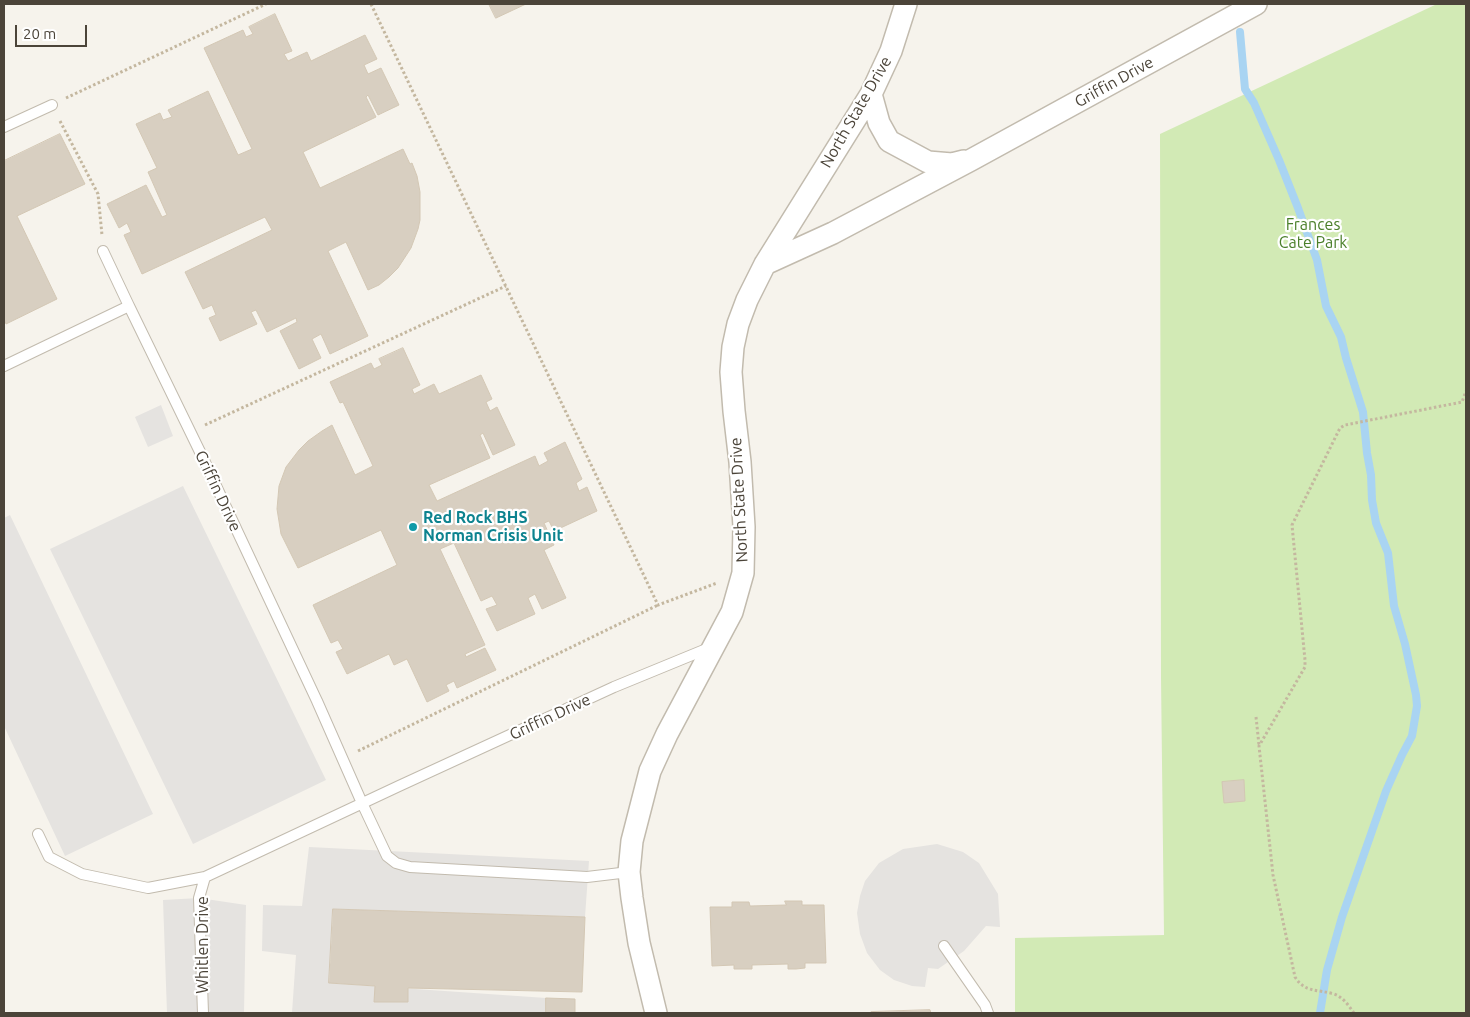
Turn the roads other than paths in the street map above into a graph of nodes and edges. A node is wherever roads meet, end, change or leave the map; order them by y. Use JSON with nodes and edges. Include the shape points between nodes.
{"nodes":[{"id":1,"x":906,"y":4,"type":"edge"},
{"id":2,"x":1256,"y":4,"type":"edge"},
{"id":3,"x":871,"y":94,"type":"junction"},
{"id":4,"x":52,"y":105,"type":"road end"},
{"id":5,"x":4,"y":127,"type":"edge"},
{"id":6,"x":972,"y":160,"type":"junction"},
{"id":7,"x":103,"y":250,"type":"road end"},
{"id":8,"x":765,"y":264,"type":"junction"},
{"id":9,"x":129,"y":306,"type":"junction"},
{"id":10,"x":4,"y":366,"type":"edge"},
{"id":11,"x":713,"y":647,"type":"junction"},
{"id":12,"x":362,"y":803,"type":"junction"},
{"id":13,"x":38,"y":834,"type":"dead end"},
{"id":14,"x":630,"y":872,"type":"junction"},
{"id":15,"x":206,"y":877,"type":"junction"},
{"id":16,"x":944,"y":946,"type":"dead end"},
{"id":17,"x":203,"y":1013,"type":"edge"},
{"id":18,"x":656,"y":1013,"type":"edge"},
{"id":19,"x":988,"y":1013,"type":"edge"}],
"edges":[{"from":1,"to":3,"type":"street","name":"North State Drive","via":[[891,51]]},
{"from":2,"to":6,"type":"street","name":"Griffin Drive"},
{"from":3,"to":6,"type":"street","name":"Griffin Drive","via":[[879,123],[889,141],[928,162],[952,164]]},
{"from":3,"to":8,"type":"street","name":"North State Drive"},
{"from":4,"to":5,"type":"lane"},
{"from":6,"to":8,"type":"street","name":"Griffin Drive","via":[[833,233]]},
{"from":7,"to":9,"type":"lane","name":"Griffin Drive"},
{"from":8,"to":11,"type":"street","name":"North State Drive","via":[[747,300],[733,347],[731,372],[744,520],[742,573],[732,612]]},
{"from":9,"to":10,"type":"lane"},
{"from":9,"to":12,"type":"lane","name":"Griffin Drive","via":[[317,701]]},
{"from":11,"to":12,"type":"lane","name":"Griffin Drive","via":[[614,687]]},
{"from":11,"to":14,"type":"street","name":"North State Drive","via":[[650,771],[632,841]]},
{"from":12,"to":14,"type":"lane","via":[[387,856],[410,867],[587,877]]},
{"from":12,"to":15,"type":"lane","name":"Griffin Drive"},
{"from":13,"to":15,"type":"lane","name":"Griffin Drive","via":[[49,858],[82,874],[148,888]]},
{"from":14,"to":18,"type":"street","name":"North State Drive","via":[[639,943]]},
{"from":15,"to":17,"type":"lane","name":"Whitlen Drive","via":[[200,898]]},
{"from":16,"to":19,"type":"lane"}]}
